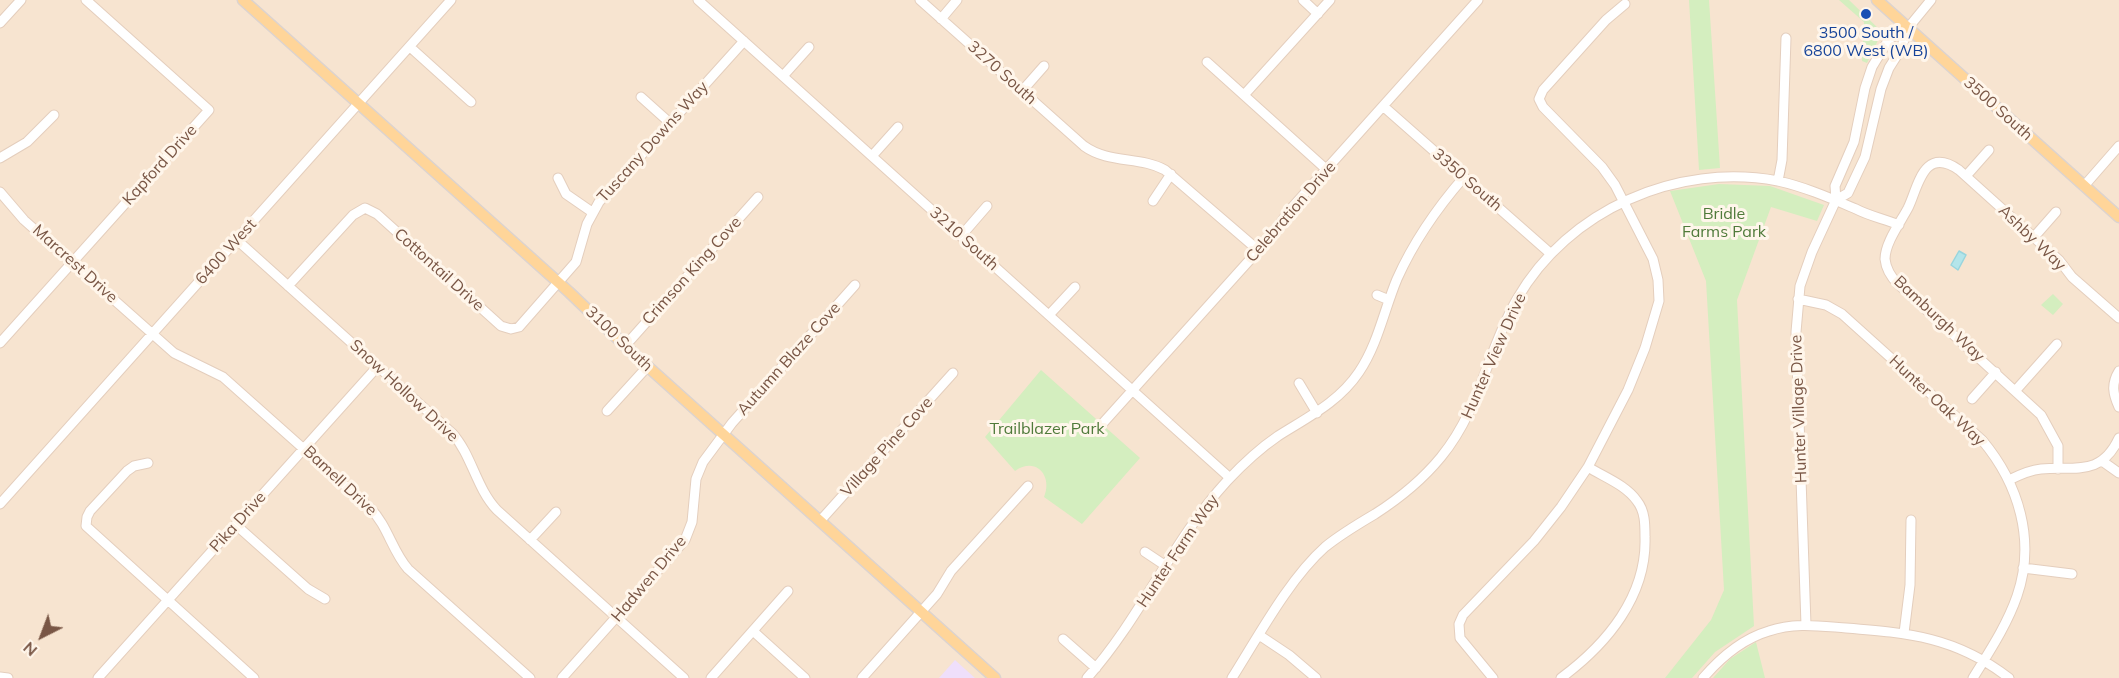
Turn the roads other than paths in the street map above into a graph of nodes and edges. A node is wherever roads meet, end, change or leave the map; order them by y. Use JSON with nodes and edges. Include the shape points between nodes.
{"nodes":[{"id":1,"x":21,"y":0,"type":"edge"},
{"id":2,"x":86,"y":0,"type":"edge"},
{"id":3,"x":243,"y":0,"type":"edge"},
{"id":4,"x":452,"y":0,"type":"edge"},
{"id":5,"x":698,"y":0,"type":"edge"},
{"id":6,"x":920,"y":0,"type":"edge"},
{"id":7,"x":957,"y":0,"type":"edge"},
{"id":8,"x":1303,"y":0,"type":"edge"},
{"id":9,"x":1330,"y":0,"type":"edge"},
{"id":10,"x":1478,"y":0,"type":"edge"},
{"id":11,"x":1877,"y":0,"type":"edge"},
{"id":12,"x":1931,"y":0,"type":"edge"},
{"id":13,"x":1625,"y":4,"type":"dead end"},
{"id":14,"x":1318,"y":14,"type":"junction"},
{"id":15,"x":941,"y":19,"type":"junction"},
{"id":16,"x":0,"y":23,"type":"edge"},
{"id":17,"x":1908,"y":28,"type":"junction"},
{"id":18,"x":1786,"y":38,"type":"dead end"},
{"id":19,"x":744,"y":41,"type":"junction"},
{"id":20,"x":410,"y":47,"type":"junction"},
{"id":21,"x":809,"y":47,"type":"dead end"},
{"id":22,"x":1207,"y":62,"type":"dead end"},
{"id":23,"x":1044,"y":66,"type":"dead end"},
{"id":24,"x":783,"y":76,"type":"junction"},
{"id":25,"x":1022,"y":91,"type":"junction"},
{"id":26,"x":1244,"y":95,"type":"junction"},
{"id":27,"x":641,"y":98,"type":"dead end"},
{"id":28,"x":471,"y":102,"type":"dead end"},
{"id":29,"x":359,"y":104,"type":"junction"},
{"id":30,"x":1383,"y":106,"type":"junction"},
{"id":31,"x":54,"y":115,"type":"dead end"},
{"id":32,"x":670,"y":123,"type":"junction"},
{"id":33,"x":898,"y":127,"type":"dead end"},
{"id":34,"x":2119,"y":146,"type":"edge"},
{"id":35,"x":1989,"y":150,"type":"dead end"},
{"id":36,"x":872,"y":156,"type":"junction"},
{"id":37,"x":0,"y":158,"type":"edge"},
{"id":38,"x":1942,"y":163,"type":"joint"},
{"id":39,"x":1327,"y":170,"type":"junction"},
{"id":40,"x":1171,"y":174,"type":"junction"},
{"id":41,"x":1966,"y":176,"type":"junction"},
{"id":42,"x":1464,"y":177,"type":"junction"},
{"id":43,"x":558,"y":178,"type":"dead end"},
{"id":44,"x":1778,"y":182,"type":"junction"},
{"id":45,"x":2084,"y":186,"type":"junction"},
{"id":46,"x":0,"y":193,"type":"edge"},
{"id":47,"x":758,"y":197,"type":"dead end"},
{"id":48,"x":1836,"y":200,"type":"junction"},
{"id":49,"x":1153,"y":201,"type":"dead end"},
{"id":50,"x":1624,"y":201,"type":"junction"},
{"id":51,"x":987,"y":206,"type":"dead end"},
{"id":52,"x":592,"y":212,"type":"junction"},
{"id":53,"x":2056,"y":212,"type":"dead end"},
{"id":54,"x":2119,"y":217,"type":"edge"},
{"id":55,"x":1899,"y":225,"type":"junction"},
{"id":56,"x":961,"y":236,"type":"junction"},
{"id":57,"x":2034,"y":237,"type":"junction"},
{"id":58,"x":237,"y":240,"type":"junction"},
{"id":59,"x":1258,"y":250,"type":"junction"},
{"id":60,"x":1551,"y":254,"type":"junction"},
{"id":61,"x":72,"y":262,"type":"junction"},
{"id":62,"x":559,"y":283,"type":"junction"},
{"id":63,"x":855,"y":285,"type":"dead end"},
{"id":64,"x":288,"y":286,"type":"junction"},
{"id":65,"x":1075,"y":287,"type":"dead end"},
{"id":66,"x":1377,"y":295,"type":"dead end"},
{"id":67,"x":1798,"y":299,"type":"junction"},
{"id":68,"x":1389,"y":300,"type":"junction"},
{"id":69,"x":1049,"y":315,"type":"junction"},
{"id":70,"x":2119,"y":318,"type":"edge"},
{"id":71,"x":514,"y":329,"type":"joint"},
{"id":72,"x":153,"y":334,"type":"junction"},
{"id":73,"x":0,"y":343,"type":"edge"},
{"id":74,"x":2057,"y":344,"type":"dead end"},
{"id":75,"x":625,"y":346,"type":"junction"},
{"id":76,"x":378,"y":366,"type":"junction"},
{"id":77,"x":648,"y":366,"type":"junction"},
{"id":78,"x":2119,"y":371,"type":"edge"},
{"id":79,"x":953,"y":372,"type":"dead end"},
{"id":80,"x":1996,"y":372,"type":"junction"},
{"id":81,"x":1299,"y":383,"type":"dead end"},
{"id":82,"x":1133,"y":390,"type":"junction"},
{"id":83,"x":2016,"y":390,"type":"junction"},
{"id":84,"x":1972,"y":399,"type":"dead end"},
{"id":85,"x":2119,"y":407,"type":"edge"},
{"id":86,"x":607,"y":411,"type":"dead end"},
{"id":87,"x":1317,"y":413,"type":"junction"},
{"id":88,"x":1103,"y":423,"type":"dead end"},
{"id":89,"x":724,"y":434,"type":"junction"},
{"id":90,"x":2119,"y":438,"type":"edge"},
{"id":91,"x":304,"y":448,"type":"junction"},
{"id":92,"x":2102,"y":461,"type":"junction"},
{"id":93,"x":148,"y":463,"type":"dead end"},
{"id":94,"x":1588,"y":466,"type":"junction"},
{"id":95,"x":2058,"y":469,"type":"junction"},
{"id":96,"x":2119,"y":473,"type":"edge"},
{"id":97,"x":1230,"y":478,"type":"junction"},
{"id":98,"x":2009,"y":480,"type":"junction"},
{"id":99,"x":1028,"y":486,"type":"dead end"},
{"id":100,"x":0,"y":504,"type":"edge"},
{"id":101,"x":555,"y":512,"type":"dead end"},
{"id":102,"x":1911,"y":520,"type":"dead end"},
{"id":103,"x":820,"y":521,"type":"junction"},
{"id":104,"x":236,"y":525,"type":"junction"},
{"id":105,"x":530,"y":540,"type":"junction"},
{"id":106,"x":1145,"y":552,"type":"dead end"},
{"id":107,"x":1166,"y":566,"type":"junction"},
{"id":108,"x":2023,"y":568,"type":"junction"},
{"id":109,"x":2072,"y":574,"type":"dead end"},
{"id":110,"x":788,"y":591,"type":"dead end"},
{"id":111,"x":326,"y":599,"type":"dead end"},
{"id":112,"x":168,"y":601,"type":"junction"},
{"id":113,"x":921,"y":612,"type":"junction"},
{"id":114,"x":617,"y":617,"type":"junction"},
{"id":115,"x":1806,"y":625,"type":"junction"},
{"id":116,"x":753,"y":631,"type":"junction"},
{"id":117,"x":1904,"y":633,"type":"junction"},
{"id":118,"x":1259,"y":635,"type":"junction"},
{"id":119,"x":1063,"y":639,"type":"dead end"},
{"id":120,"x":1983,"y":661,"type":"junction"},
{"id":121,"x":1096,"y":668,"type":"junction"},
{"id":122,"x":0,"y":676,"type":"edge"},
{"id":123,"x":8,"y":678,"type":"edge"},
{"id":124,"x":98,"y":678,"type":"edge"},
{"id":125,"x":254,"y":678,"type":"edge"},
{"id":126,"x":530,"y":678,"type":"edge"},
{"id":127,"x":562,"y":678,"type":"edge"},
{"id":128,"x":684,"y":678,"type":"edge"},
{"id":129,"x":711,"y":678,"type":"edge"},
{"id":130,"x":805,"y":678,"type":"edge"},
{"id":131,"x":862,"y":678,"type":"edge"},
{"id":132,"x":995,"y":678,"type":"edge"},
{"id":133,"x":1087,"y":678,"type":"edge"},
{"id":134,"x":1232,"y":678,"type":"edge"},
{"id":135,"x":1316,"y":678,"type":"edge"},
{"id":136,"x":1493,"y":678,"type":"edge"},
{"id":137,"x":1561,"y":678,"type":"edge"},
{"id":138,"x":1703,"y":678,"type":"edge"},
{"id":139,"x":1973,"y":678,"type":"edge"},
{"id":140,"x":2009,"y":678,"type":"edge"}],
"edges":[{"from":1,"to":16,"type":"street"},
{"from":2,"to":61,"type":"street","name":"Kapford Drive","via":[[209,110]]},
{"from":3,"to":29,"type":"main road","name":"3100 South"},
{"from":4,"to":20,"type":"street","name":"6400 West"},
{"from":5,"to":19,"type":"street","name":"3210 South"},
{"from":6,"to":15,"type":"street","name":"3270 South"},
{"from":7,"to":15,"type":"street"},
{"from":8,"to":14,"type":"street"},
{"from":9,"to":14,"type":"street"},
{"from":10,"to":30,"type":"street","name":"Celebration Drive"},
{"from":11,"to":17,"type":"main road","name":"3500 South"},
{"from":12,"to":17,"type":"street"},
{"from":13,"to":50,"type":"street","via":[[1605,20],[1539,99],[1607,173]]},
{"from":14,"to":26,"type":"street"},
{"from":15,"to":25,"type":"street","name":"3270 South"},
{"from":17,"to":45,"type":"main road","name":"3500 South"},
{"from":17,"to":48,"type":"street","name":"Hunter Village Drive","via":[[1886,75],[1865,157],[1848,193]]},
{"from":17,"to":48,"type":"street","name":"Hunter Village Drive","via":[[1889,39],[1872,68],[1854,142],[1835,186]]},
{"from":18,"to":44,"type":"street"},
{"from":19,"to":24,"type":"street","name":"3210 South"},
{"from":19,"to":32,"type":"street","name":"Tuscany Downs Way"},
{"from":20,"to":28,"type":"street"},
{"from":20,"to":29,"type":"street","name":"6400 West"},
{"from":21,"to":24,"type":"street"},
{"from":22,"to":26,"type":"street"},
{"from":23,"to":25,"type":"street"},
{"from":24,"to":36,"type":"street","name":"3210 South"},
{"from":25,"to":40,"type":"street","name":"3270 South","via":[[1084,146],[1104,156],[1149,163]]},
{"from":26,"to":39,"type":"street"},
{"from":27,"to":32,"type":"street"},
{"from":29,"to":58,"type":"street","name":"6400 West"},
{"from":29,"to":62,"type":"main road","name":"3100 South"},
{"from":30,"to":39,"type":"street","name":"Celebration Drive"},
{"from":30,"to":42,"type":"street","name":"3350 South"},
{"from":31,"to":37,"type":"street","via":[[27,142]]},
{"from":32,"to":52,"type":"street","name":"Tuscany Downs Way"},
{"from":33,"to":36,"type":"street"},
{"from":34,"to":45,"type":"street"},
{"from":35,"to":41,"type":"street"},
{"from":36,"to":56,"type":"street","name":"3210 South"},
{"from":38,"to":41,"type":"street","name":"Ashby Way"},
{"from":38,"to":55,"type":"street","name":"Bamburgh Way","via":[[1920,175]]},
{"from":39,"to":59,"type":"street","name":"Celebration Drive"},
{"from":40,"to":49,"type":"street"},
{"from":40,"to":59,"type":"street","name":"3270 South"},
{"from":41,"to":57,"type":"street","name":"Ashby Way"},
{"from":42,"to":60,"type":"street","name":"3350 South"},
{"from":42,"to":68,"type":"street","name":"Hunter Farm Way","via":[[1416,241]]},
{"from":43,"to":52,"type":"street","via":[[566,194]]},
{"from":44,"to":48,"type":"street","name":"Hunter View Drive"},
{"from":44,"to":50,"type":"street","name":"Hunter View Drive","via":[[1709,178],[1671,185]]},
{"from":45,"to":54,"type":"main road","name":"3500 South"},
{"from":46,"to":61,"type":"street","name":"Marcrest Drive"},
{"from":47,"to":75,"type":"street","name":"Crimson King Cove"},
{"from":48,"to":55,"type":"street","name":"Hunter View Drive"},
{"from":48,"to":67,"type":"street","name":"Hunter Village Drive","via":[[1807,263]]},
{"from":50,"to":60,"type":"street","name":"Hunter View Drive","via":[[1581,228]]},
{"from":50,"to":94,"type":"street","via":[[1653,259],[1659,301],[1628,390]]},
{"from":51,"to":56,"type":"street"},
{"from":52,"to":62,"type":"street","name":"Tuscany Downs Way","via":[[576,262]]},
{"from":53,"to":57,"type":"street"},
{"from":55,"to":80,"type":"street","name":"Bamburgh Way","via":[[1886,252],[1891,276]]},
{"from":56,"to":69,"type":"street","name":"3210 South"},
{"from":57,"to":70,"type":"street","name":"Ashby Way"},
{"from":58,"to":64,"type":"street","name":"Snow Hollow Drive"},
{"from":58,"to":72,"type":"street","name":"6400 West"},
{"from":59,"to":82,"type":"street","name":"Celebration Drive"},
{"from":60,"to":118,"type":"street","name":"Hunter View Drive","via":[[1517,299],[1473,407],[1442,456],[1402,495],[1316,555]]},
{"from":61,"to":72,"type":"street","name":"Marcrest Drive"},
{"from":61,"to":73,"type":"street","name":"Kapford Drive"},
{"from":62,"to":71,"type":"street","name":"Tuscany Downs Way"},
{"from":62,"to":75,"type":"main road","name":"3100 South"},
{"from":63,"to":89,"type":"street","name":"Autumn Blaze Cove"},
{"from":64,"to":71,"type":"street","name":"Cottontail Drive","via":[[353,214],[365,208],[377,214],[501,326]]},
{"from":64,"to":76,"type":"street","name":"Snow Hollow Drive"},
{"from":65,"to":69,"type":"street"},
{"from":66,"to":68,"type":"street"},
{"from":67,"to":98,"type":"street","name":"Hunter Oak Way","via":[[1826,305],[1842,314],[1982,440]]},
{"from":67,"to":115,"type":"street","name":"Hunter Village Drive"},
{"from":68,"to":87,"type":"street","name":"Hunter Farm Way","via":[[1360,372],[1341,395]]},
{"from":69,"to":82,"type":"street","name":"3210 South"},
{"from":72,"to":91,"type":"street","name":"Bamell Drive","via":[[177,356],[223,377]]},
{"from":72,"to":100,"type":"street","name":"6400 West"},
{"from":74,"to":83,"type":"street"},
{"from":75,"to":77,"type":"main road","name":"3100 South"},
{"from":76,"to":91,"type":"street","name":"Pika Drive"},
{"from":76,"to":105,"type":"street","name":"Snow Hollow Drive","via":[[455,436],[489,501]]},
{"from":77,"to":86,"type":"street"},
{"from":77,"to":89,"type":"main road","name":"3100 South"},
{"from":78,"to":85,"type":"street","via":[[2113,389]]},
{"from":79,"to":103,"type":"street","name":"Village Pine Cove"},
{"from":80,"to":83,"type":"street","name":"Bamburgh Way"},
{"from":80,"to":84,"type":"street"},
{"from":81,"to":87,"type":"street"},
{"from":82,"to":88,"type":"street","name":"Celebration Drive"},
{"from":82,"to":97,"type":"street","name":"3210 South"},
{"from":83,"to":95,"type":"street","name":"Bamburgh Way","via":[[2052,432],[2058,449]]},
{"from":87,"to":97,"type":"street","name":"Hunter Farm Way","via":[[1275,438]]},
{"from":89,"to":103,"type":"main road","name":"3100 South"},
{"from":89,"to":114,"type":"street","name":"Hadwen Drive","via":[[698,473],[692,522],[685,540]]},
{"from":90,"to":92,"type":"street"},
{"from":91,"to":104,"type":"street","name":"Pika Drive"},
{"from":91,"to":126,"type":"street","name":"Bamell Drive","via":[[378,516],[408,569]]},
{"from":92,"to":95,"type":"street","via":[[2085,468]]},
{"from":92,"to":96,"type":"street"},
{"from":93,"to":112,"type":"street","via":[[134,466],[124,474],[90,511],[86,526]]},
{"from":94,"to":136,"type":"street","via":[[1539,536],[1460,620],[1460,638]]},
{"from":94,"to":137,"type":"street","via":[[1638,502],[1644,516],[1644,561],[1637,586],[1620,618],[1592,651]]},
{"from":95,"to":98,"type":"street","via":[[2032,471]]},
{"from":97,"to":107,"type":"street","name":"Hunter Farm Way","via":[[1198,516]]},
{"from":98,"to":108,"type":"street","name":"Hunter Oak Way","via":[[2024,529]]},
{"from":99,"to":113,"type":"street","via":[[951,571]]},
{"from":101,"to":105,"type":"street"},
{"from":102,"to":117,"type":"street","via":[[1910,585]]},
{"from":103,"to":113,"type":"main road","name":"3100 South"},
{"from":104,"to":111,"type":"street","via":[[308,589]]},
{"from":104,"to":112,"type":"street","name":"Pika Drive"},
{"from":105,"to":114,"type":"street","name":"Snow Hollow Drive"},
{"from":106,"to":107,"type":"street"},
{"from":107,"to":121,"type":"street","name":"Hunter Farm Way"},
{"from":108,"to":109,"type":"street"},
{"from":108,"to":120,"type":"street","name":"Hunter Oak Way","via":[[2013,607]]},
{"from":110,"to":116,"type":"street"},
{"from":112,"to":124,"type":"street","name":"Pika Drive"},
{"from":112,"to":125,"type":"street"},
{"from":113,"to":131,"type":"street"},
{"from":113,"to":132,"type":"main road","name":"3100 South"},
{"from":114,"to":127,"type":"street","name":"Hadwen Drive"},
{"from":114,"to":128,"type":"street","name":"Snow Hollow Drive"},
{"from":115,"to":117,"type":"street"},
{"from":115,"to":138,"type":"street","via":[[1781,627],[1749,639],[1724,656]]},
{"from":116,"to":129,"type":"street"},
{"from":116,"to":130,"type":"street"},
{"from":117,"to":120,"type":"street","via":[[1946,643]]},
{"from":118,"to":134,"type":"street","name":"Hunter View Drive"},
{"from":118,"to":135,"type":"street"},
{"from":119,"to":121,"type":"street"},
{"from":120,"to":139,"type":"street","name":"Hunter Oak Way"},
{"from":120,"to":140,"type":"street"},
{"from":121,"to":133,"type":"street","name":"Hunter Farm Way"},
{"from":122,"to":123,"type":"street"}]}
